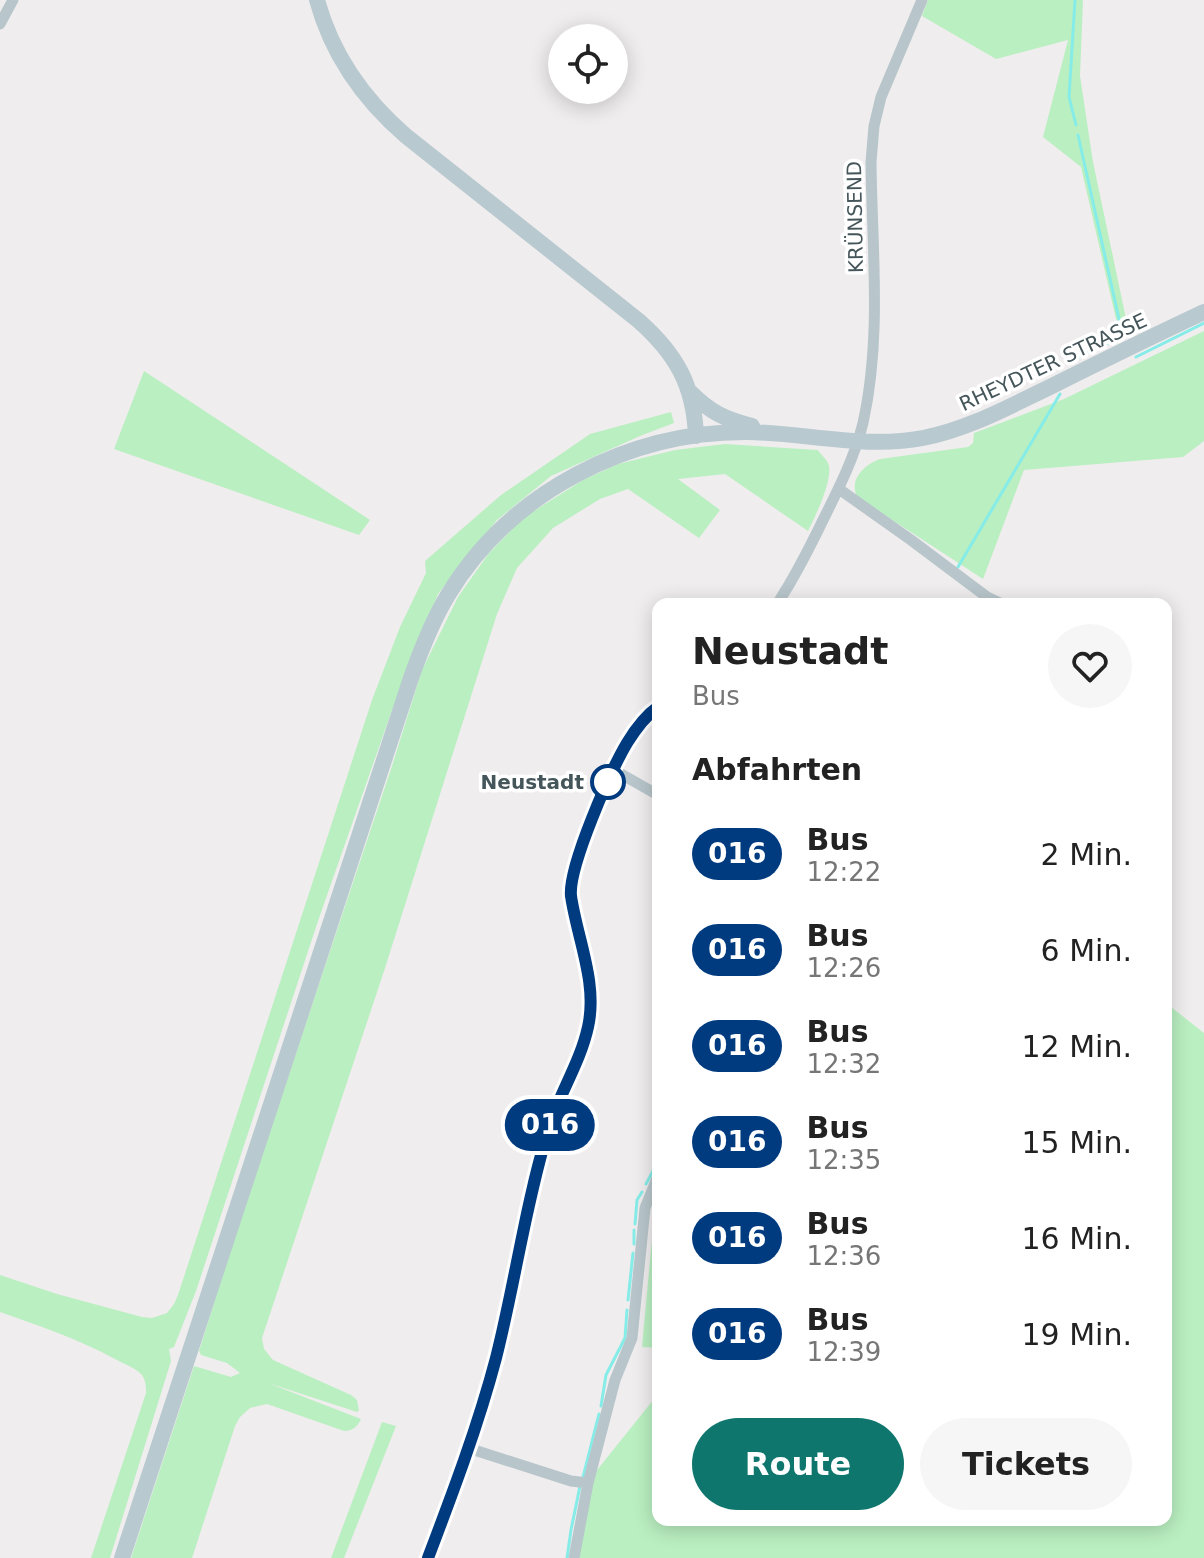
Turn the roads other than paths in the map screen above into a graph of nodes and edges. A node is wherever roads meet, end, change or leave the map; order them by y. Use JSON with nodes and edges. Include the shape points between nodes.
{"nodes":[{"id":1,"x":13,"y":0,"type":"edge"},
{"id":2,"x":317,"y":0,"type":"edge"},
{"id":3,"x":922,"y":0,"type":"edge"},
{"id":4,"x":0,"y":24,"type":"edge"},
{"id":5,"x":1204,"y":312,"type":"edge"},
{"id":6,"x":690,"y":392,"type":"junction"},
{"id":7,"x":780,"y":434,"type":"junction"},
{"id":8,"x":696,"y":436,"type":"junction"},
{"id":9,"x":858,"y":441,"type":"junction"},
{"id":10,"x":839,"y":489,"type":"junction"},
{"id":11,"x":780,"y":598,"type":"edge"},
{"id":12,"x":982,"y":598,"type":"edge"},
{"id":13,"x":652,"y":713,"type":"edge"},
{"id":14,"x":614,"y":770,"type":"junction"},
{"id":15,"x":652,"y":792,"type":"edge"},
{"id":16,"x":652,"y":1191,"type":"edge"},
{"id":17,"x":468,"y":1448,"type":"junction"},
{"id":18,"x":588,"y":1483,"type":"junction"},
{"id":19,"x":122,"y":1558,"type":"edge"},
{"id":20,"x":428,"y":1558,"type":"edge"},
{"id":21,"x":574,"y":1558,"type":"edge"}],
"edges":[{"from":1,"to":4,"type":"street"},
{"from":2,"to":6,"type":"main road","via":[[343,64],[381,113],[653,334],[672,356]]},
{"from":3,"to":9,"type":"street","name":"KRÜNSEND","via":[[874,126],[875,334]]},
{"from":5,"to":9,"type":"main road","name":"RHEYDTER STRASSE","via":[[968,425],[913,439]]},
{"from":6,"to":7,"type":"main road","via":[[721,417]]},
{"from":6,"to":8,"type":"main road"},
{"from":7,"to":8,"type":"main road"},
{"from":7,"to":9,"type":"main road","name":"RHEYDTER STRASSE"},
{"from":8,"to":19,"type":"main road","via":[[602,462],[538,498],[486,545],[439,611],[411,678]]},
{"from":9,"to":10,"type":"street"},
{"from":10,"to":11,"type":"street"},
{"from":10,"to":12,"type":"street"},
{"from":13,"to":14,"type":"street","via":[[627,743]]},
{"from":14,"to":15,"type":"street"},
{"from":14,"to":17,"type":"street","via":[[571,882],[590,989],[588,1028],[547,1133],[496,1357]]},
{"from":16,"to":18,"type":"street","via":[[644,1214],[632,1338],[615,1380]]},
{"from":17,"to":18,"type":"street"},
{"from":17,"to":20,"type":"street"},
{"from":18,"to":21,"type":"street"}]}
